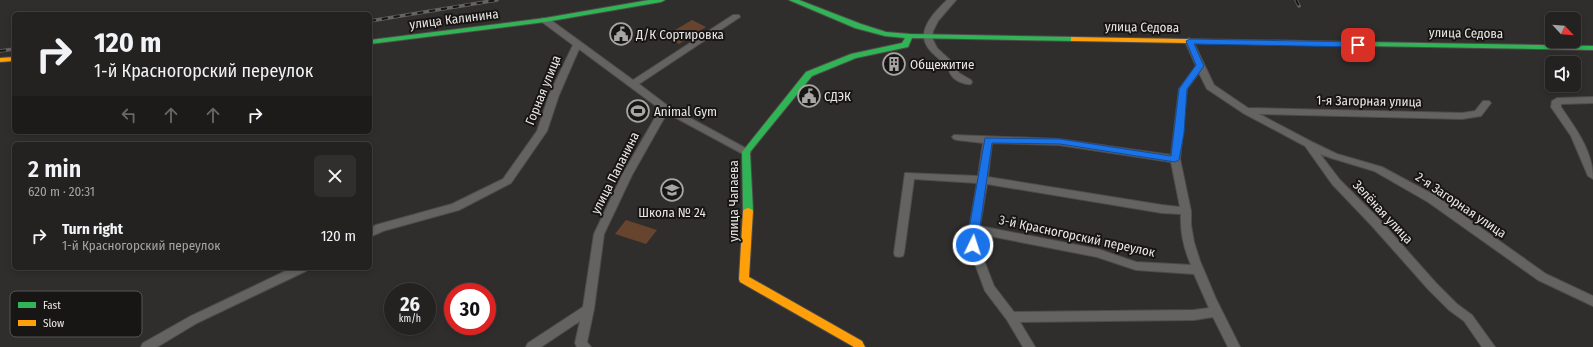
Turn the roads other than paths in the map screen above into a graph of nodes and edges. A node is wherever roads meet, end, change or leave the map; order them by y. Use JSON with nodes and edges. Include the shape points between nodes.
{"nodes":[{"id":1,"x":661,"y":0,"type":"edge"},
{"id":2,"x":793,"y":0,"type":"edge"},
{"id":3,"x":952,"y":0,"type":"edge"},
{"id":4,"x":736,"y":17,"type":"dead end"},
{"id":5,"x":545,"y":20,"type":"junction"},
{"id":6,"x":910,"y":36,"type":"junction"},
{"id":7,"x":928,"y":36,"type":"junction"},
{"id":8,"x":1190,"y":41,"type":"junction"},
{"id":9,"x":372,"y":42,"type":"edge"},
{"id":10,"x":577,"y":45,"type":"junction"},
{"id":11,"x":1593,"y":48,"type":"edge"},
{"id":12,"x":12,"y":59,"type":"edge"},
{"id":13,"x":0,"y":60,"type":"edge"},
{"id":14,"x":1200,"y":66,"type":"junction"},
{"id":15,"x":968,"y":82,"type":"dead end"},
{"id":16,"x":632,"y":84,"type":"junction"},
{"id":17,"x":1593,"y":100,"type":"edge"},
{"id":18,"x":1486,"y":103,"type":"dead end"},
{"id":19,"x":665,"y":108,"type":"junction"},
{"id":20,"x":1246,"y":111,"type":"junction"},
{"id":21,"x":957,"y":137,"type":"dead end"},
{"id":22,"x":988,"y":140,"type":"junction"},
{"id":23,"x":1308,"y":144,"type":"junction"},
{"id":24,"x":746,"y":152,"type":"junction"},
{"id":25,"x":1175,"y":160,"type":"junction"},
{"id":26,"x":1593,"y":176,"type":"edge"},
{"id":27,"x":982,"y":180,"type":"junction"},
{"id":28,"x":1186,"y":211,"type":"junction"},
{"id":29,"x":974,"y":229,"type":"junction"},
{"id":30,"x":372,"y":232,"type":"edge"},
{"id":31,"x":899,"y":253,"type":"dead end"},
{"id":32,"x":298,"y":270,"type":"edge"},
{"id":33,"x":1198,"y":270,"type":"junction"},
{"id":34,"x":1593,"y":301,"type":"edge"},
{"id":35,"x":588,"y":309,"type":"junction"},
{"id":36,"x":1216,"y":312,"type":"junction"},
{"id":37,"x":1011,"y":317,"type":"junction"},
{"id":38,"x":582,"y":346,"type":"edge"},
{"id":39,"x":147,"y":347,"type":"edge"},
{"id":40,"x":532,"y":347,"type":"edge"},
{"id":41,"x":860,"y":347,"type":"edge"},
{"id":42,"x":1029,"y":347,"type":"edge"},
{"id":43,"x":1234,"y":347,"type":"edge"},
{"id":44,"x":1489,"y":347,"type":"edge"}],
"edges":[{"from":1,"to":5,"type":"street","name":"улица Калинина"},
{"from":2,"to":6,"type":"street","name":"улица Седова","via":[[858,26],[885,34]]},
{"from":3,"to":7,"type":"street","via":[[943,7]]},
{"from":4,"to":16,"type":"street"},
{"from":5,"to":9,"type":"street","name":"улица Калинина"},
{"from":5,"to":10,"type":"street"},
{"from":6,"to":7,"type":"street","name":"улица Седова"},
{"from":6,"to":24,"type":"street","name":"улица Чапаева","via":[[905,45],[854,56],[809,74]]},
{"from":7,"to":8,"type":"street","name":"улица Седова"},
{"from":7,"to":15,"type":"street","via":[[930,43],[950,64],[955,75]]},
{"from":8,"to":11,"type":"street","name":"улица Седова"},
{"from":8,"to":14,"type":"street","name":"Зелёная улица"},
{"from":10,"to":16,"type":"street"},
{"from":10,"to":30,"type":"street","name":"Горная улица","via":[[554,95],[542,131],[507,181],[455,207]]},
{"from":12,"to":13,"type":"street"},
{"from":14,"to":20,"type":"street","name":"Зелёная улица","via":[[1210,87]]},
{"from":14,"to":25,"type":"street","via":[[1183,89]]},
{"from":16,"to":19,"type":"street"},
{"from":17,"to":26,"type":"street","via":[[1557,101],[1556,107],[1576,136]]},
{"from":18,"to":20,"type":"street","name":"1-я Загорная улица","via":[[1478,114],[1462,116]]},
{"from":19,"to":24,"type":"street"},
{"from":19,"to":35,"type":"street","name":"улица Папанина","via":[[626,175],[599,234]]},
{"from":20,"to":23,"type":"street","name":"Зелёная улица"},
{"from":21,"to":22,"type":"street"},
{"from":22,"to":25,"type":"street","via":[[1060,142]]},
{"from":22,"to":27,"type":"street"},
{"from":23,"to":34,"type":"street","name":"2-я Загорная улица","via":[[1334,156],[1378,169],[1432,199],[1542,277]]},
{"from":23,"to":44,"type":"street","name":"Зелёная улица","via":[[1336,182],[1432,286],[1468,318]]},
{"from":24,"to":41,"type":"street","name":"улица Чапаева","via":[[748,232],[744,279]]},
{"from":25,"to":28,"type":"street"},
{"from":27,"to":28,"type":"street"},
{"from":27,"to":29,"type":"street"},
{"from":27,"to":31,"type":"street","via":[[909,175]]},
{"from":28,"to":33,"type":"street","via":[[1184,217],[1190,248]]},
{"from":29,"to":33,"type":"street","name":"3-й Красногорский переулок","via":[[1098,252],[1136,266]]},
{"from":29,"to":37,"type":"street","via":[[973,245],[989,288]]},
{"from":32,"to":39,"type":"street","via":[[193,320]]},
{"from":33,"to":36,"type":"street"},
{"from":35,"to":38,"type":"street","name":"улица Папанина"},
{"from":35,"to":40,"type":"street"},
{"from":36,"to":37,"type":"street","via":[[1194,315]]},
{"from":36,"to":43,"type":"street"},
{"from":37,"to":42,"type":"street"}]}
